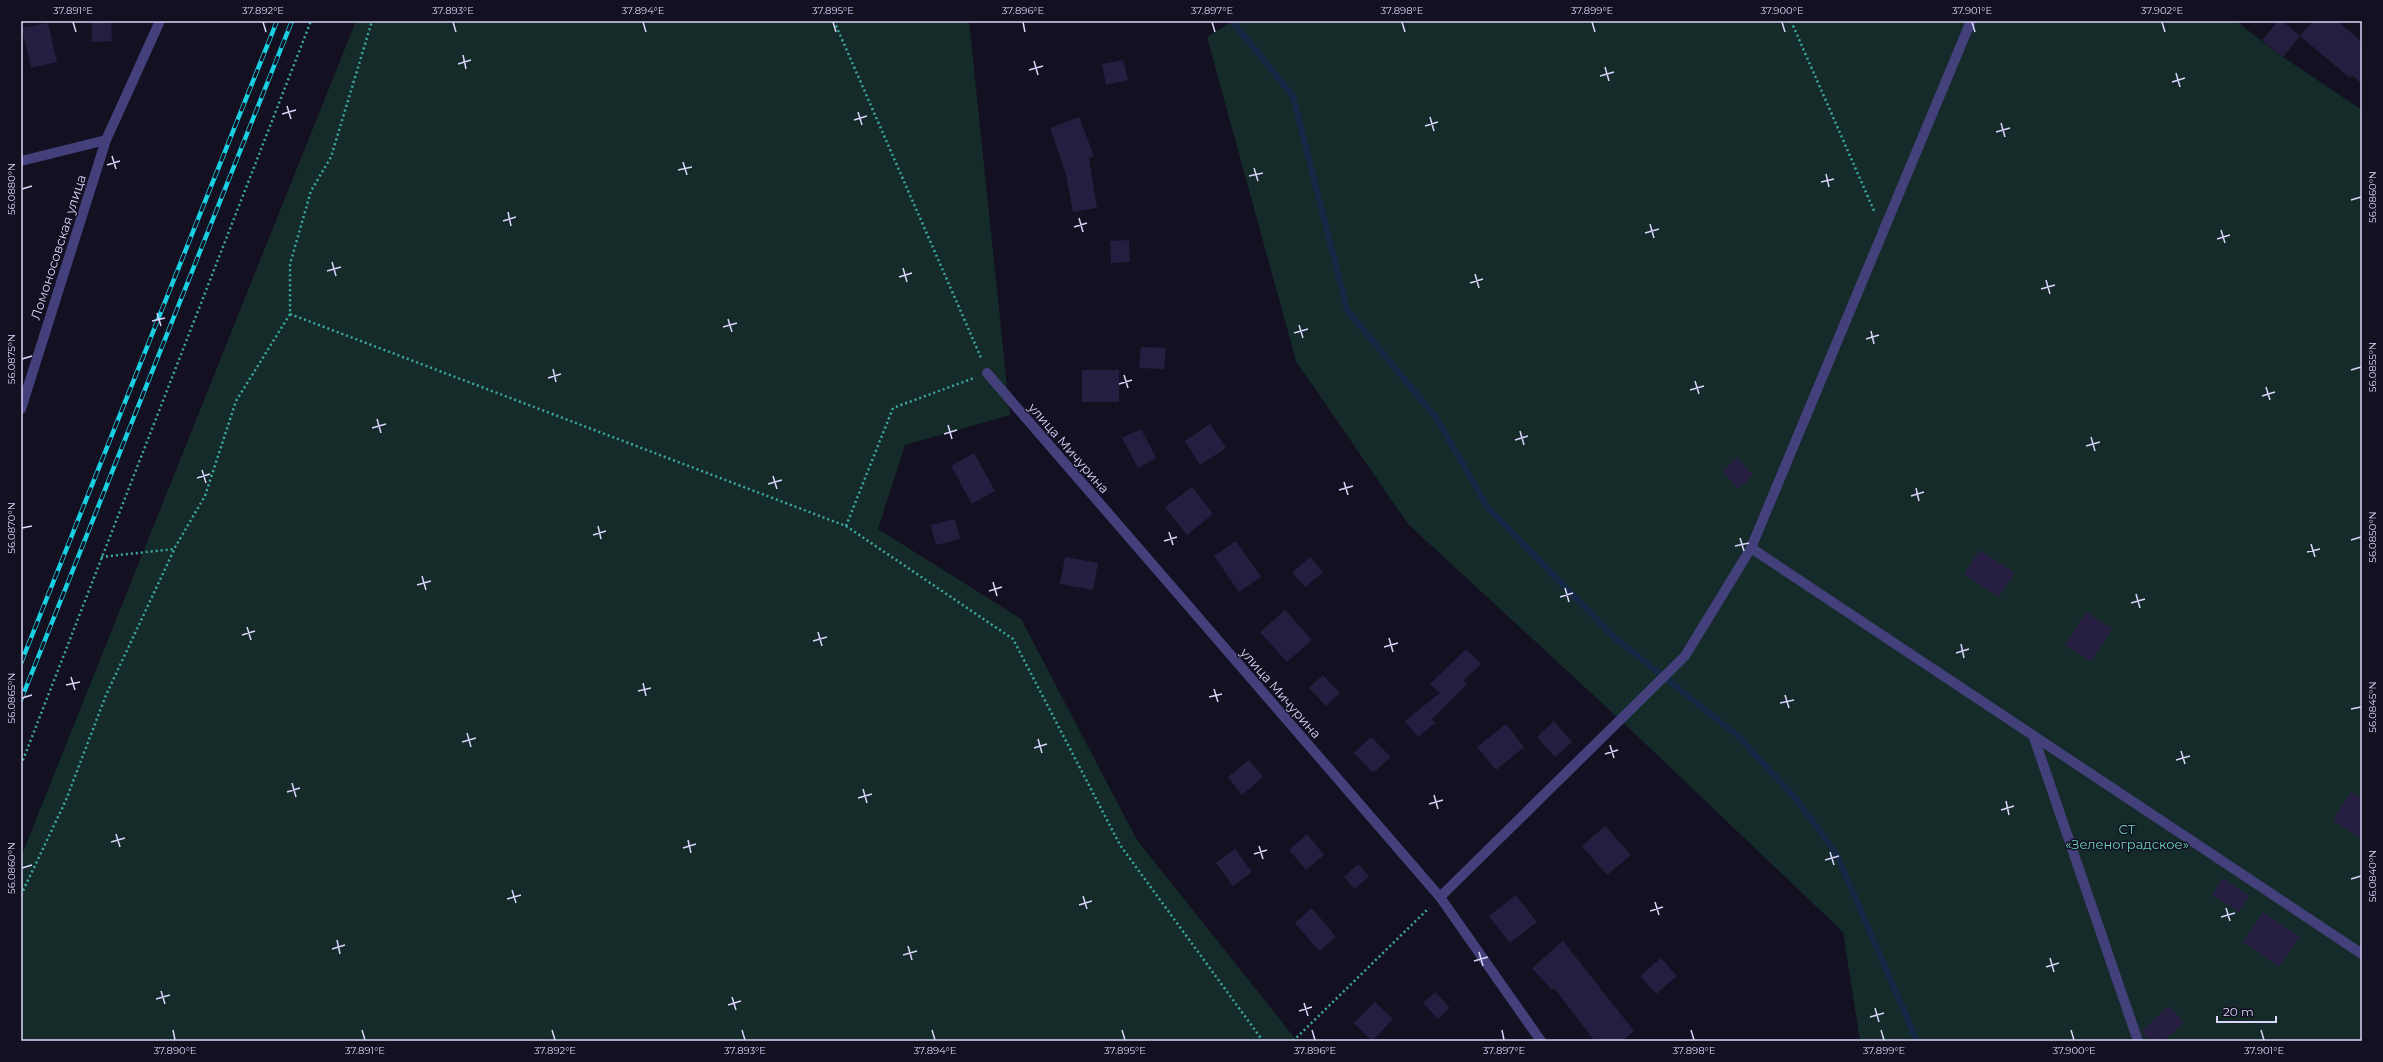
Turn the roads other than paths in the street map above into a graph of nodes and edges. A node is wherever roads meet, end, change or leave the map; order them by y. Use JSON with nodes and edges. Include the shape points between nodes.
{"nodes":[{"id":1,"x":160,"y":21,"type":"edge"},
{"id":2,"x":1971,"y":21,"type":"edge"},
{"id":3,"x":106,"y":140,"type":"junction"},
{"id":4,"x":21,"y":161,"type":"edge"},
{"id":5,"x":988,"y":373,"type":"road end"},
{"id":6,"x":21,"y":409,"type":"edge"},
{"id":7,"x":1751,"y":548,"type":"junction"},
{"id":8,"x":2034,"y":735,"type":"junction"},
{"id":9,"x":1440,"y":897,"type":"junction"},
{"id":10,"x":2362,"y":954,"type":"edge"},
{"id":11,"x":1541,"y":1041,"type":"edge"},
{"id":12,"x":2138,"y":1041,"type":"edge"}],
"edges":[{"from":1,"to":3,"type":"street","name":"Ломоносовская улица"},
{"from":2,"to":7,"type":"street"},
{"from":3,"to":4,"type":"street"},
{"from":3,"to":6,"type":"street","name":"Ломоносовская улица"},
{"from":5,"to":9,"type":"street","name":"улица Мичурина"},
{"from":7,"to":8,"type":"street"},
{"from":7,"to":9,"type":"street","via":[[1684,656]]},
{"from":8,"to":10,"type":"street"},
{"from":8,"to":12,"type":"street"},
{"from":9,"to":11,"type":"street","name":"улица Мичурина"}]}
